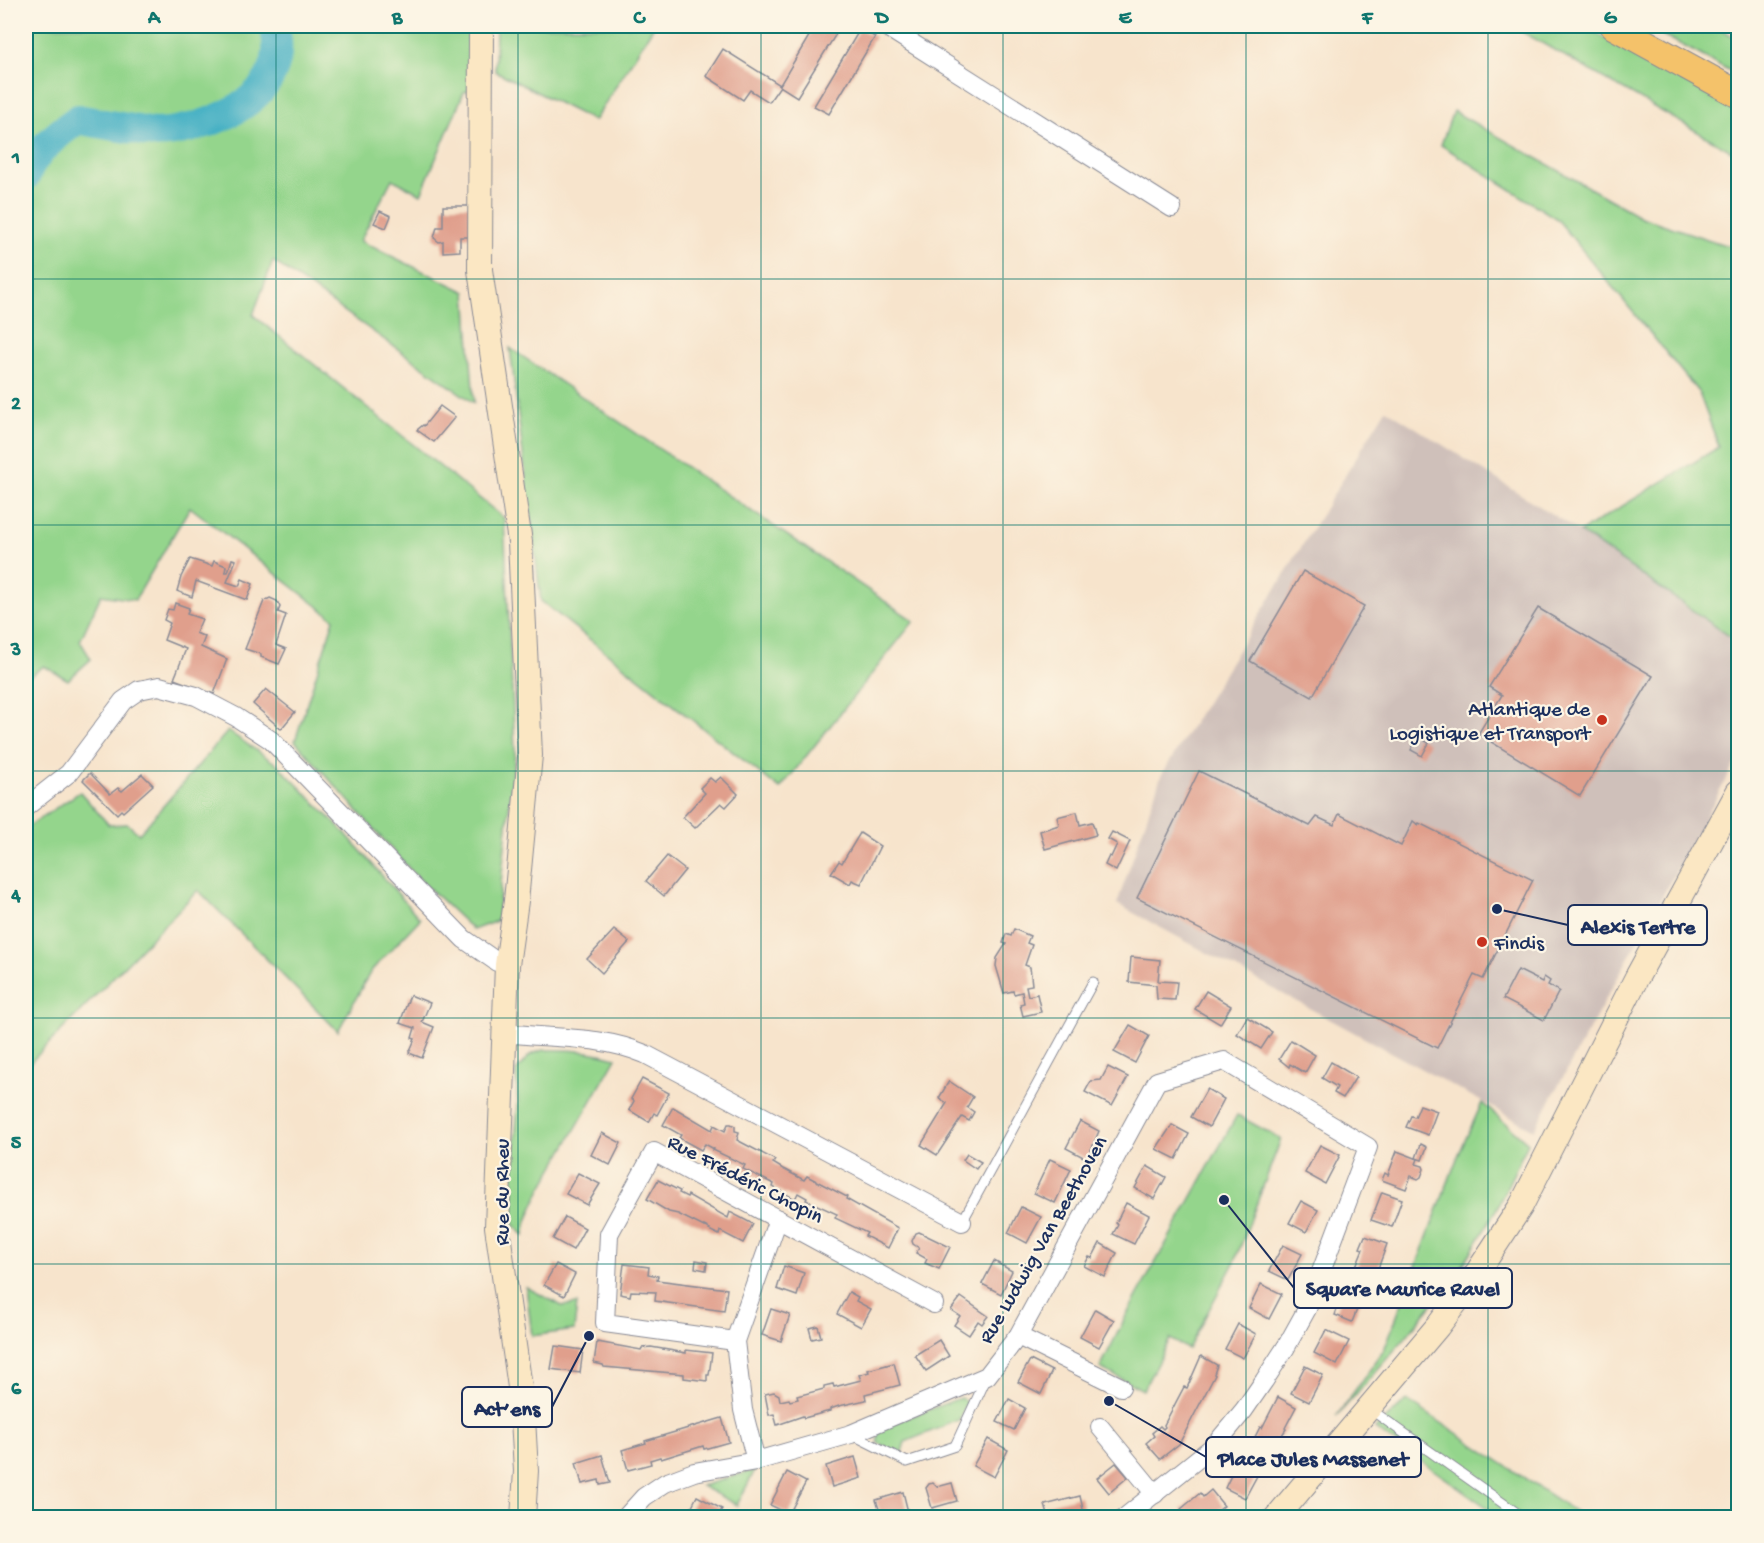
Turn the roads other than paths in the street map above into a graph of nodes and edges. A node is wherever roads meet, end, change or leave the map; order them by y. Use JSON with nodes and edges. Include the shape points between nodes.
{"nodes":[{"id":1,"x":481,"y":26,"type":"edge"},
{"id":2,"x":885,"y":26,"type":"edge"},
{"id":3,"x":1614,"y":26,"type":"edge"},
{"id":4,"x":1738,"y":94,"type":"edge"},
{"id":5,"x":1172,"y":208,"type":"dead end"},
{"id":6,"x":1738,"y":792,"type":"edge"},
{"id":7,"x":26,"y":807,"type":"edge"},
{"id":8,"x":507,"y":965,"type":"junction"},
{"id":9,"x":1093,"y":982,"type":"dead end"},
{"id":10,"x":506,"y":1033,"type":"junction"},
{"id":11,"x":778,"y":1218,"type":"junction"},
{"id":12,"x":962,"y":1222,"type":"joint"},
{"id":13,"x":934,"y":1304,"type":"dead end"},
{"id":14,"x":1018,"y":1336,"type":"junction"},
{"id":15,"x":735,"y":1341,"type":"junction"},
{"id":16,"x":987,"y":1376,"type":"junction"},
{"id":17,"x":1121,"y":1387,"type":"dead end"},
{"id":18,"x":1368,"y":1407,"type":"junction"},
{"id":19,"x":1100,"y":1427,"type":"dead end"},
{"id":20,"x":851,"y":1434,"type":"junction"},
{"id":21,"x":756,"y":1461,"type":"junction"},
{"id":22,"x":1155,"y":1494,"type":"junction"},
{"id":23,"x":1276,"y":1517,"type":"edge"},
{"id":24,"x":523,"y":1518,"type":"edge"},
{"id":25,"x":625,"y":1518,"type":"edge"},
{"id":26,"x":1125,"y":1518,"type":"edge"},
{"id":27,"x":1524,"y":1518,"type":"edge"}],
"edges":[{"from":1,"to":8,"type":"street","name":"Rue du Rheu","via":[[480,270],[520,542],[530,755]]},
{"from":2,"to":5,"type":"street"},
{"from":3,"to":4,"type":"main road"},
{"from":6,"to":18,"type":"street","via":[[1637,977],[1521,1206],[1438,1326]]},
{"from":7,"to":8,"type":"street","via":[[69,773],[123,701],[139,690],[159,686],[196,696],[271,740],[464,939]]},
{"from":8,"to":10,"type":"street","name":"Rue du Rheu"},
{"from":9,"to":12,"type":"lane"},
{"from":10,"to":12,"type":"street","via":[[624,1045]]},
{"from":10,"to":24,"type":"street","name":"Rue du Rheu","via":[[497,1227],[522,1401],[526,1471]]},
{"from":11,"to":13,"type":"street","name":"Rue Frédéric Chopin"},
{"from":11,"to":15,"type":"street"},
{"from":11,"to":15,"type":"street","name":"Rue Frédéric Chopin","via":[[654,1152],[609,1234],[604,1323]]},
{"from":14,"to":16,"type":"street","name":"Rue Ludwig Van Beethoven"},
{"from":14,"to":17,"type":"street"},
{"from":14,"to":22,"type":"street","name":"Rue Ludwig Van Beethoven","via":[[1157,1081],[1224,1061],[1368,1147],[1307,1309],[1286,1347],[1215,1445]]},
{"from":15,"to":21,"type":"street","via":[[742,1410]]},
{"from":16,"to":20,"type":"street","name":"Rue Ludwig Van Beethoven"},
{"from":16,"to":20,"type":"lane","via":[[955,1446],[907,1462]]},
{"from":18,"to":23,"type":"street"},
{"from":18,"to":27,"type":"lane"},
{"from":19,"to":22,"type":"street"},
{"from":20,"to":21,"type":"street","name":"Rue Ludwig Van Beethoven"},
{"from":21,"to":25,"type":"street","name":"Rue Ludwig Van Beethoven","via":[[694,1472],[665,1483],[644,1497]]},
{"from":22,"to":26,"type":"street"}]}
